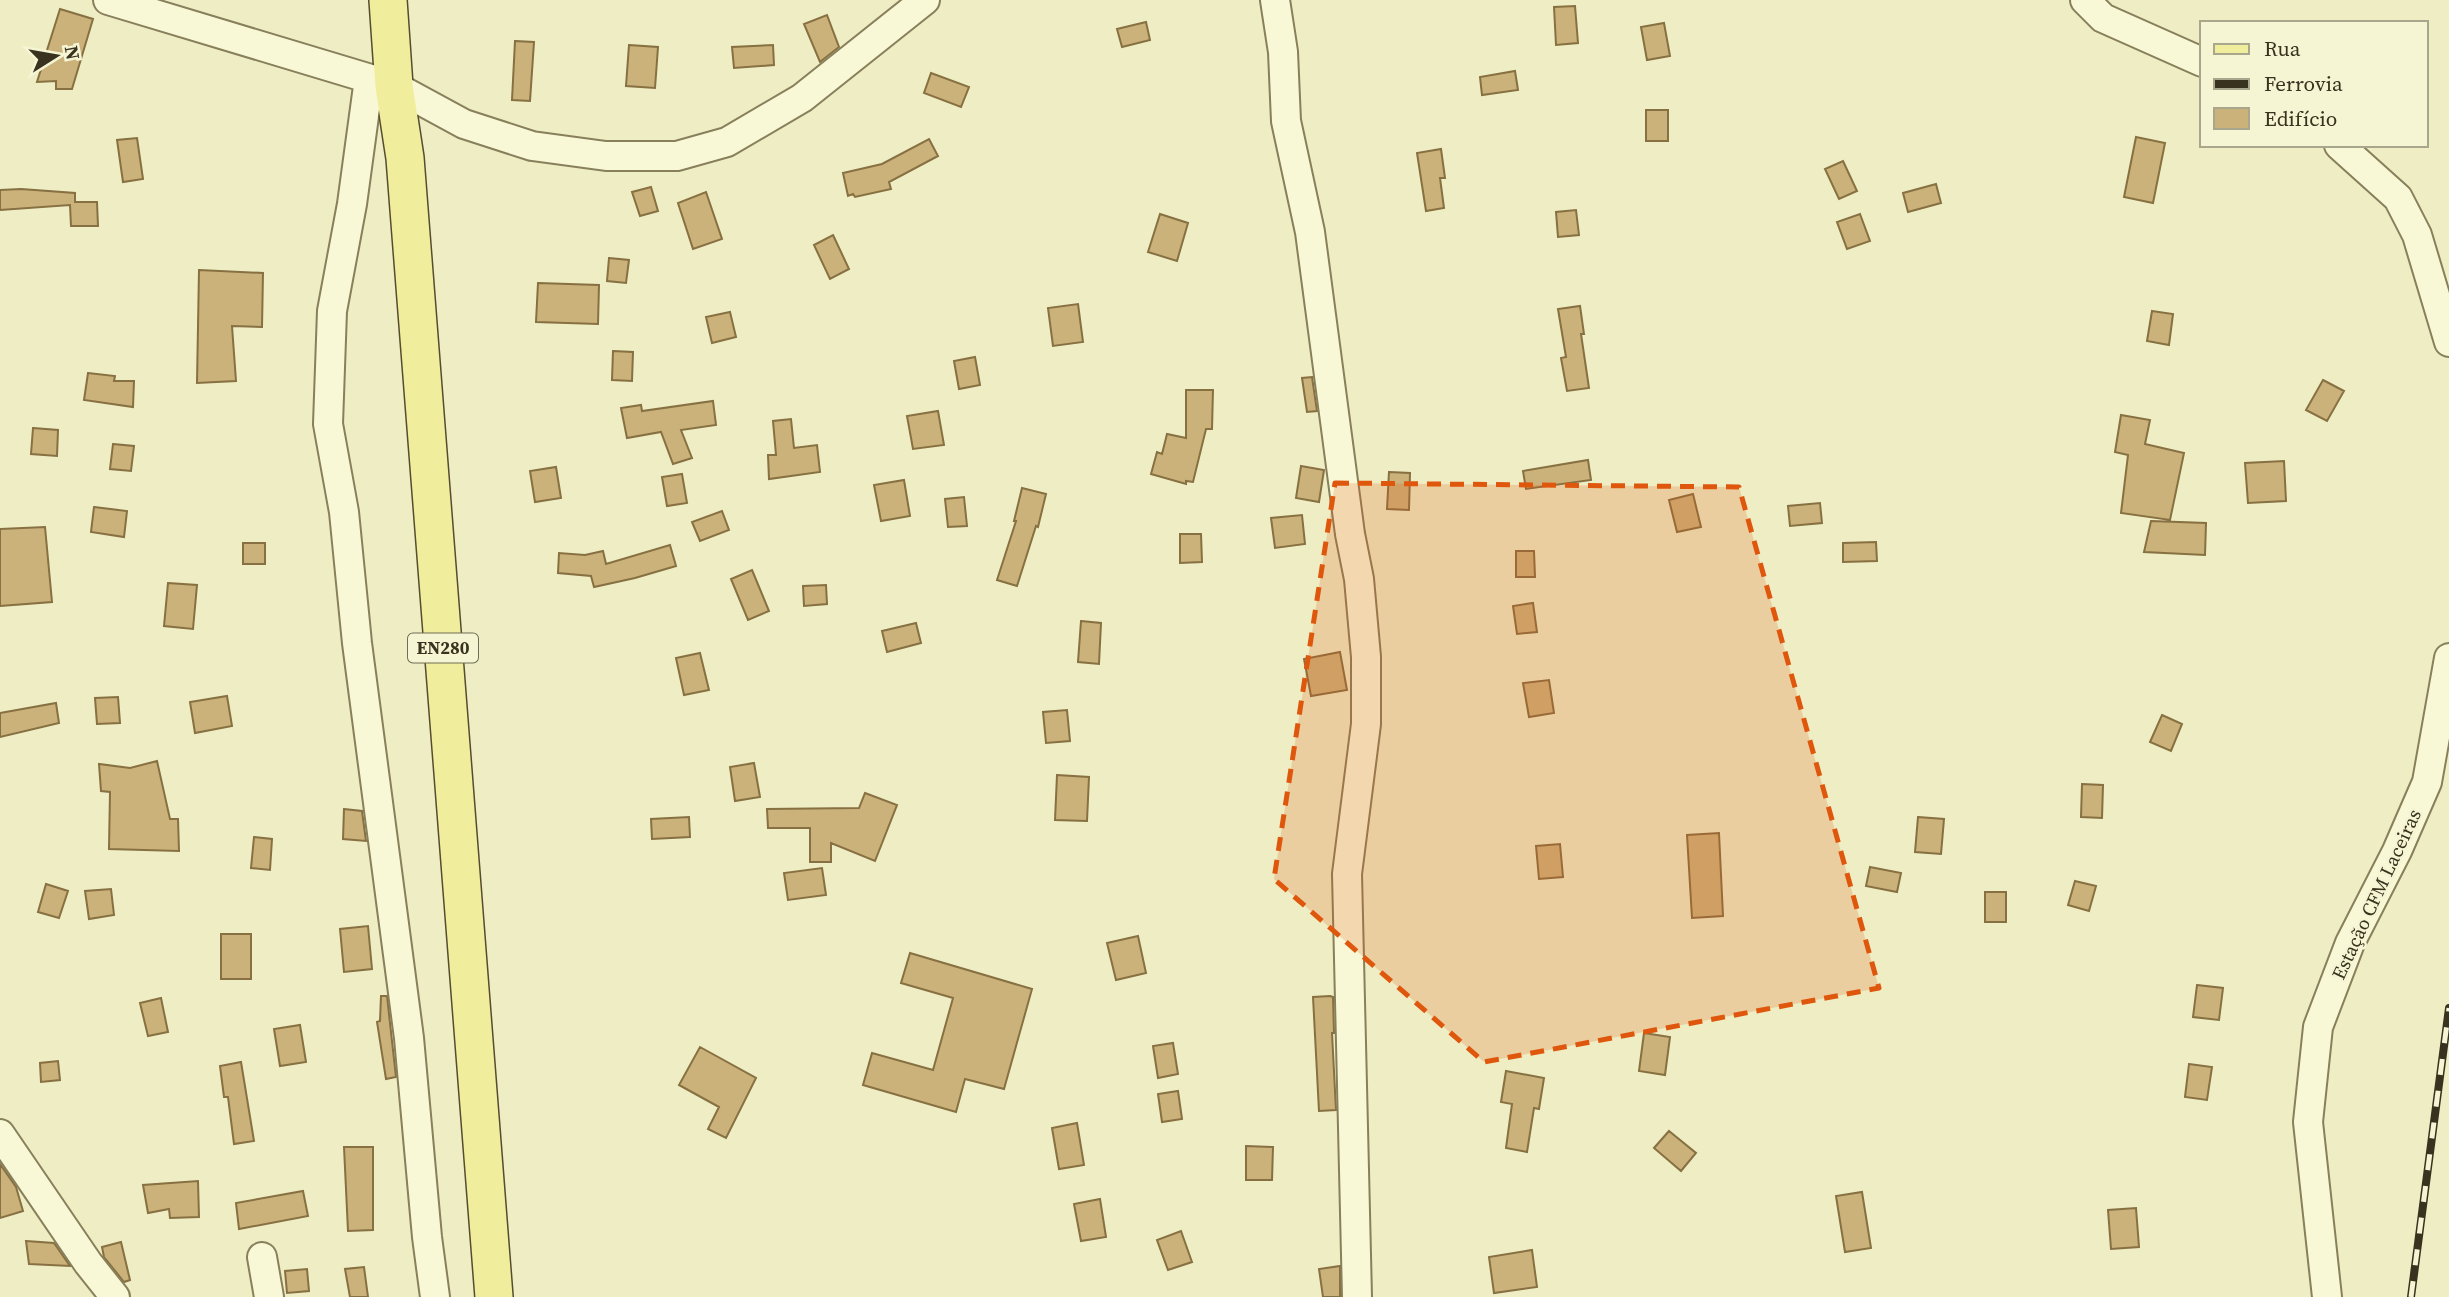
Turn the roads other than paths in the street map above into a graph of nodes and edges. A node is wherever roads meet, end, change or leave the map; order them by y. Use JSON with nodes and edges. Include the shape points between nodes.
{"nodes":[{"id":1,"x":108,"y":0,"type":"edge"},
{"id":2,"x":388,"y":0,"type":"edge"},
{"id":3,"x":925,"y":0,"type":"edge"},
{"id":4,"x":1275,"y":0,"type":"edge"},
{"id":5,"x":2085,"y":0,"type":"edge"},
{"id":6,"x":2200,"y":61,"type":"edge"},
{"id":7,"x":382,"y":82,"type":"junction"},
{"id":8,"x":2341,"y":147,"type":"edge"},
{"id":9,"x":2449,"y":342,"type":"edge"},
{"id":10,"x":2449,"y":658,"type":"edge"},
{"id":11,"x":0,"y":1134,"type":"edge"},
{"id":12,"x":262,"y":1257,"type":"dead end"},
{"id":13,"x":115,"y":1297,"type":"edge"},
{"id":14,"x":269,"y":1297,"type":"edge"},
{"id":15,"x":435,"y":1297,"type":"edge"},
{"id":16,"x":494,"y":1297,"type":"edge"},
{"id":17,"x":1357,"y":1297,"type":"edge"},
{"id":18,"x":2327,"y":1297,"type":"edge"}],
"edges":[{"from":1,"to":7,"type":"street"},
{"from":2,"to":7,"type":"main road","number":"EN280"},
{"from":3,"to":7,"type":"street","via":[[802,98],[727,142],[677,156],[606,156],[532,146],[464,124]]},
{"from":4,"to":17,"type":"street","via":[[1286,121],[1310,232],[1366,657],[1366,724],[1347,874]]},
{"from":5,"to":6,"type":"street","via":[[2103,18]]},
{"from":7,"to":15,"type":"street","via":[[332,311],[328,424],[344,512],[409,1038]]},
{"from":7,"to":16,"type":"main road","number":"EN280","via":[[405,158]]},
{"from":8,"to":9,"type":"street","via":[[2398,198],[2417,235]]},
{"from":10,"to":18,"type":"street","name":"Estação CFM Laceiras","via":[[2427,782],[2350,943],[2318,1027],[2308,1122]]},
{"from":11,"to":13,"type":"street"},
{"from":12,"to":14,"type":"street"}]}
